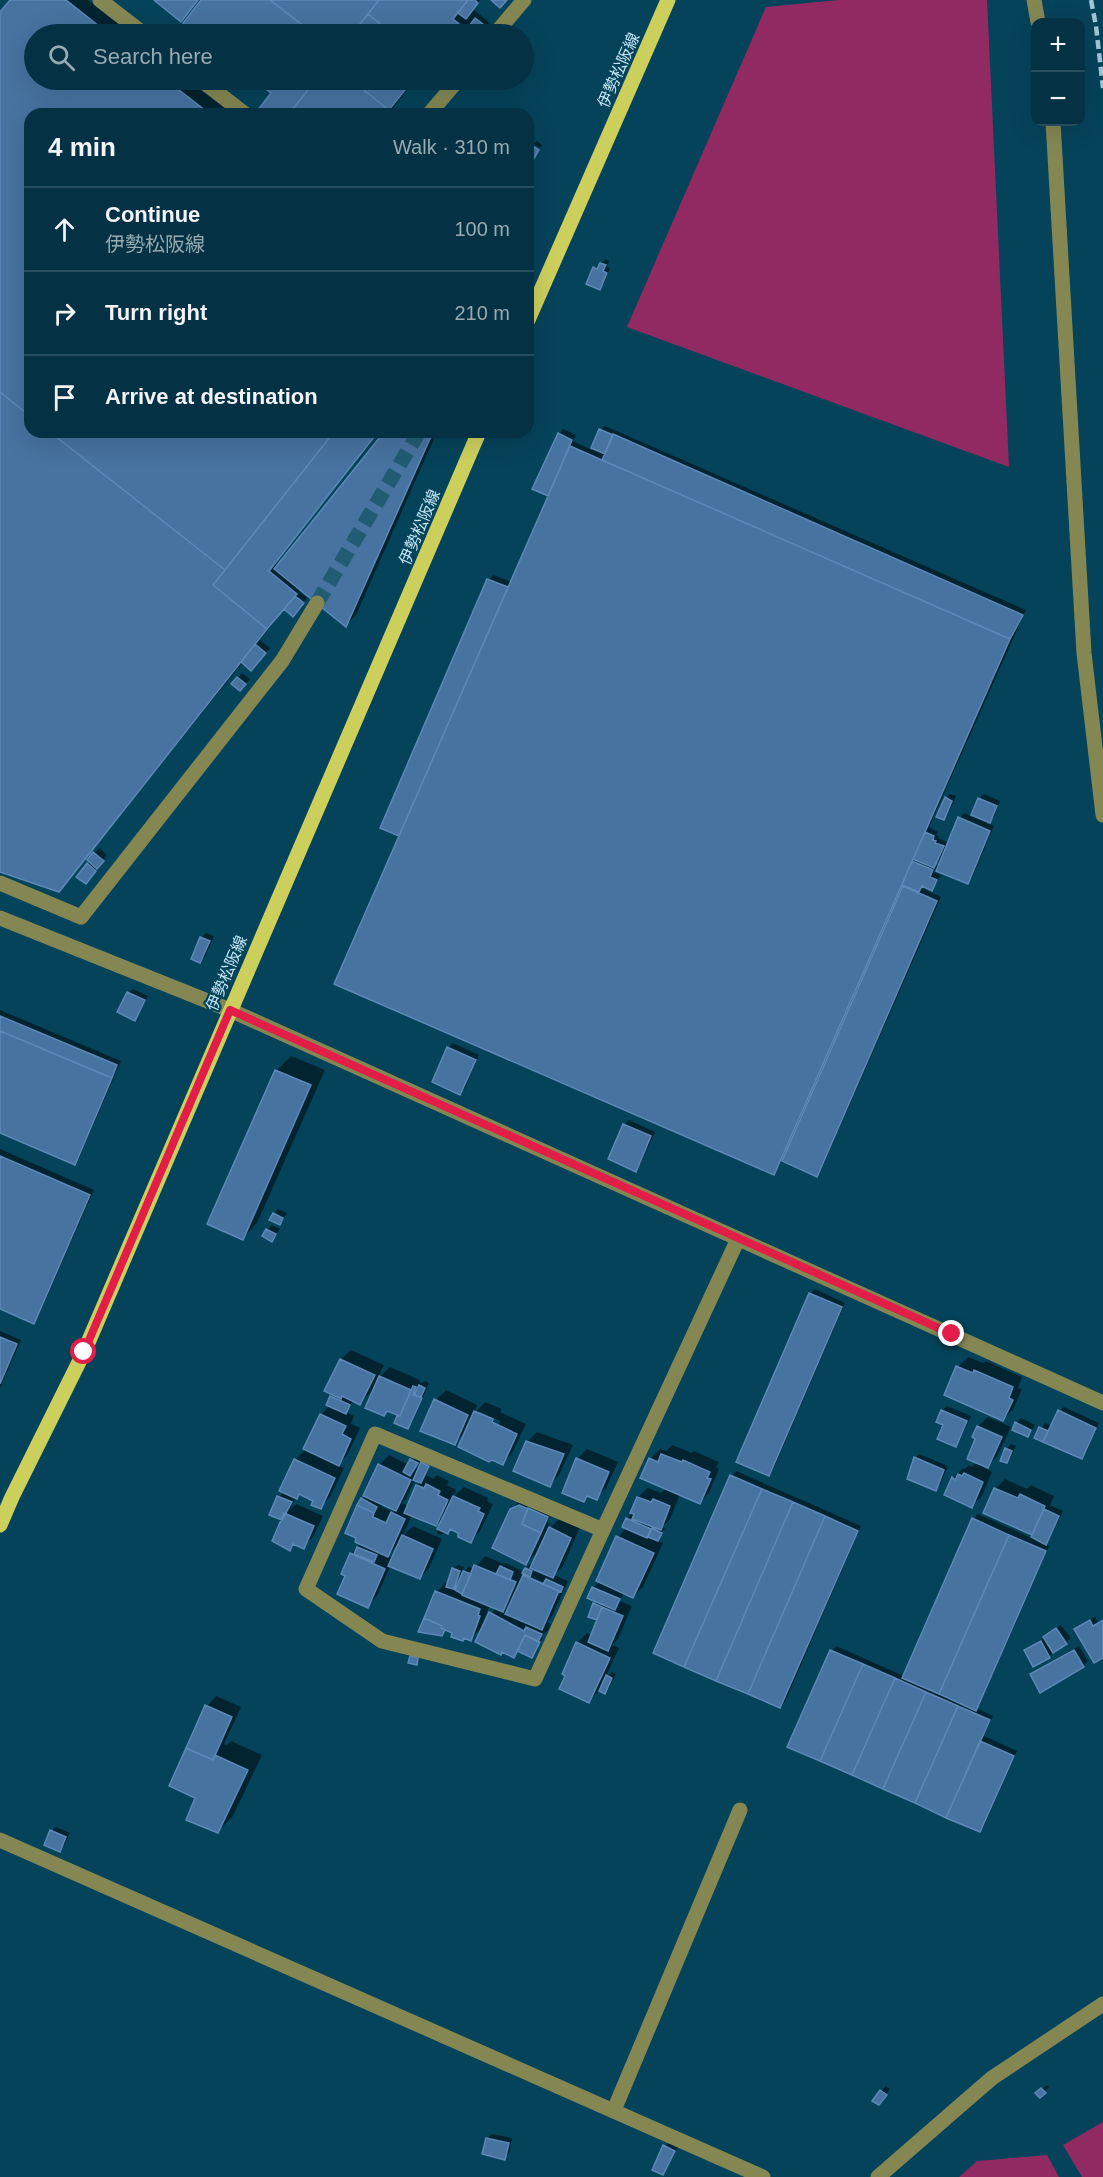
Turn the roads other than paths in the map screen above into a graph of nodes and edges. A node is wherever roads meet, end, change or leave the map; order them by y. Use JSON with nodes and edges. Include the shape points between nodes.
{"nodes":[{"id":1,"x":100,"y":0,"type":"edge"},
{"id":2,"x":524,"y":0,"type":"edge"},
{"id":3,"x":668,"y":0,"type":"edge"},
{"id":4,"x":1034,"y":0,"type":"edge"},
{"id":5,"x":1037,"y":18,"type":"edge"},
{"id":6,"x":131,"y":24,"type":"edge"},
{"id":7,"x":504,"y":24,"type":"edge"},
{"id":8,"x":214,"y":90,"type":"edge"},
{"id":9,"x":449,"y":90,"type":"edge"},
{"id":10,"x":237,"y":108,"type":"edge"},
{"id":11,"x":434,"y":108,"type":"edge"},
{"id":12,"x":1053,"y":126,"type":"edge"},
{"id":13,"x":534,"y":306,"type":"edge"},
{"id":14,"x":476,"y":438,"type":"edge"},
{"id":15,"x":317,"y":603,"type":"tunnel mouth"},
{"id":16,"x":1103,"y":815,"type":"edge"},
{"id":17,"x":0,"y":883,"type":"edge"},
{"id":18,"x":0,"y":918,"type":"edge"},
{"id":19,"x":230,"y":1010,"type":"junction"},
{"id":20,"x":738,"y":1239,"type":"junction"},
{"id":21,"x":1103,"y":1403,"type":"edge"},
{"id":22,"x":0,"y":1525,"type":"edge"},
{"id":23,"x":603,"y":1530,"type":"junction"},
{"id":24,"x":740,"y":1810,"type":"dead end"},
{"id":25,"x":0,"y":1840,"type":"edge"},
{"id":26,"x":1103,"y":2004,"type":"edge"},
{"id":27,"x":614,"y":2110,"type":"junction"},
{"id":28,"x":763,"y":2177,"type":"edge"},
{"id":29,"x":878,"y":2177,"type":"edge"}],
"edges":[{"from":1,"to":6,"type":"street"},
{"from":2,"to":7,"type":"street"},
{"from":3,"to":13,"type":"main road","name":"伊勢松阪線"},
{"from":4,"to":5,"type":"street"},
{"from":8,"to":10,"type":"street"},
{"from":9,"to":11,"type":"street"},
{"from":12,"to":16,"type":"street","via":[[1084,653]]},
{"from":14,"to":19,"type":"main road","name":"伊勢松阪線"},
{"from":15,"to":17,"type":"street","via":[[282,661],[81,917]]},
{"from":18,"to":19,"type":"street"},
{"from":19,"to":20,"type":"street"},
{"from":19,"to":22,"type":"main road","name":"伊勢松阪線","via":[[84,1352]]},
{"from":20,"to":21,"type":"street"},
{"from":20,"to":23,"type":"street"},
{"from":23,"to":23,"type":"street","via":[[535,1679],[382,1641],[306,1589],[375,1434]]},
{"from":24,"to":27,"type":"street"},
{"from":25,"to":27,"type":"street"},
{"from":26,"to":29,"type":"street","via":[[992,2078]]},
{"from":27,"to":28,"type":"street"}]}
